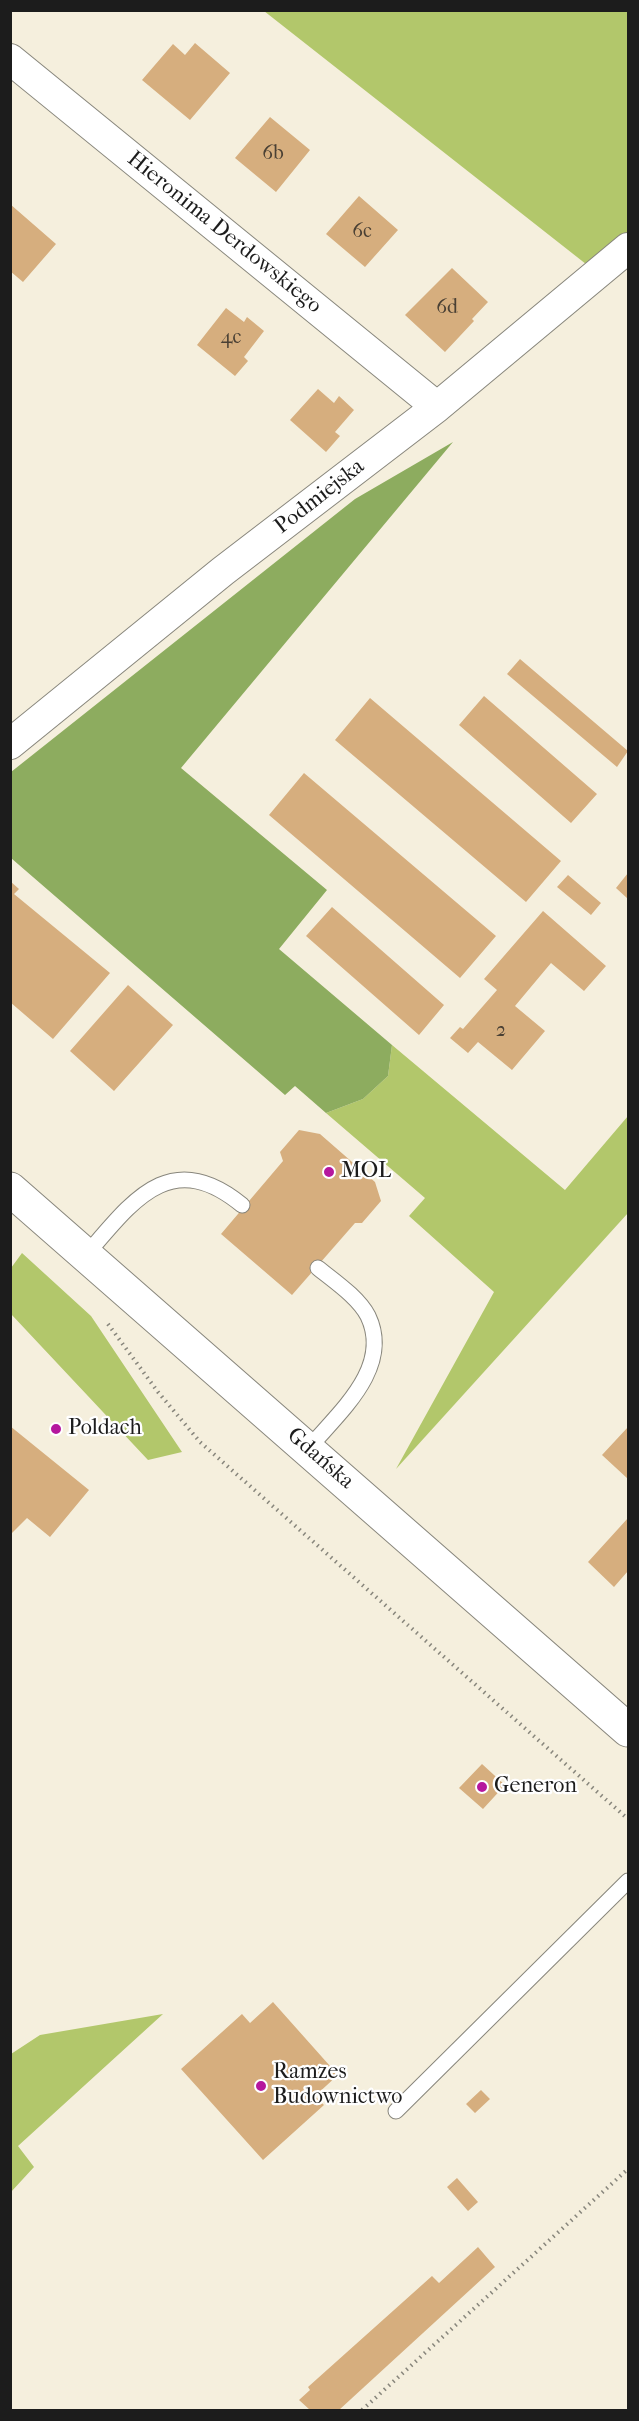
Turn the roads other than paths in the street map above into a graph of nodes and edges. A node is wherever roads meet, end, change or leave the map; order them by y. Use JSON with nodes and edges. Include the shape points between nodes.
{"nodes":[{"id":1,"x":10,"y":59,"type":"edge"},
{"id":2,"x":628,"y":248,"type":"edge"},
{"id":3,"x":437,"y":407,"type":"junction"},
{"id":4,"x":10,"y":744,"type":"edge"},
{"id":5,"x":10,"y":1189,"type":"edge"},
{"id":6,"x":242,"y":1205,"type":"dead end"},
{"id":7,"x":86,"y":1255,"type":"junction"},
{"id":8,"x":318,"y":1268,"type":"dead end"},
{"id":9,"x":308,"y":1449,"type":"junction"},
{"id":10,"x":628,"y":1730,"type":"edge"},
{"id":11,"x":628,"y":1881,"type":"edge"},
{"id":12,"x":396,"y":2111,"type":"dead end"}],
"edges":[{"from":1,"to":3,"type":"street","name":"Hieronima Derdowskiego"},
{"from":2,"to":3,"type":"street","name":"Podmiejska"},
{"from":3,"to":4,"type":"street","name":"Podmiejska","via":[[223,571]]},
{"from":5,"to":7,"type":"main road","name":"Gdańska"},
{"from":6,"to":7,"type":"lane","via":[[227,1193],[194,1179],[167,1180],[133,1201]]},
{"from":7,"to":9,"type":"main road","name":"Gdańska"},
{"from":8,"to":9,"type":"lane","via":[[367,1314],[375,1339],[373,1363],[359,1387]]},
{"from":9,"to":10,"type":"main road","name":"Gdańska"},
{"from":11,"to":12,"type":"lane"}]}
